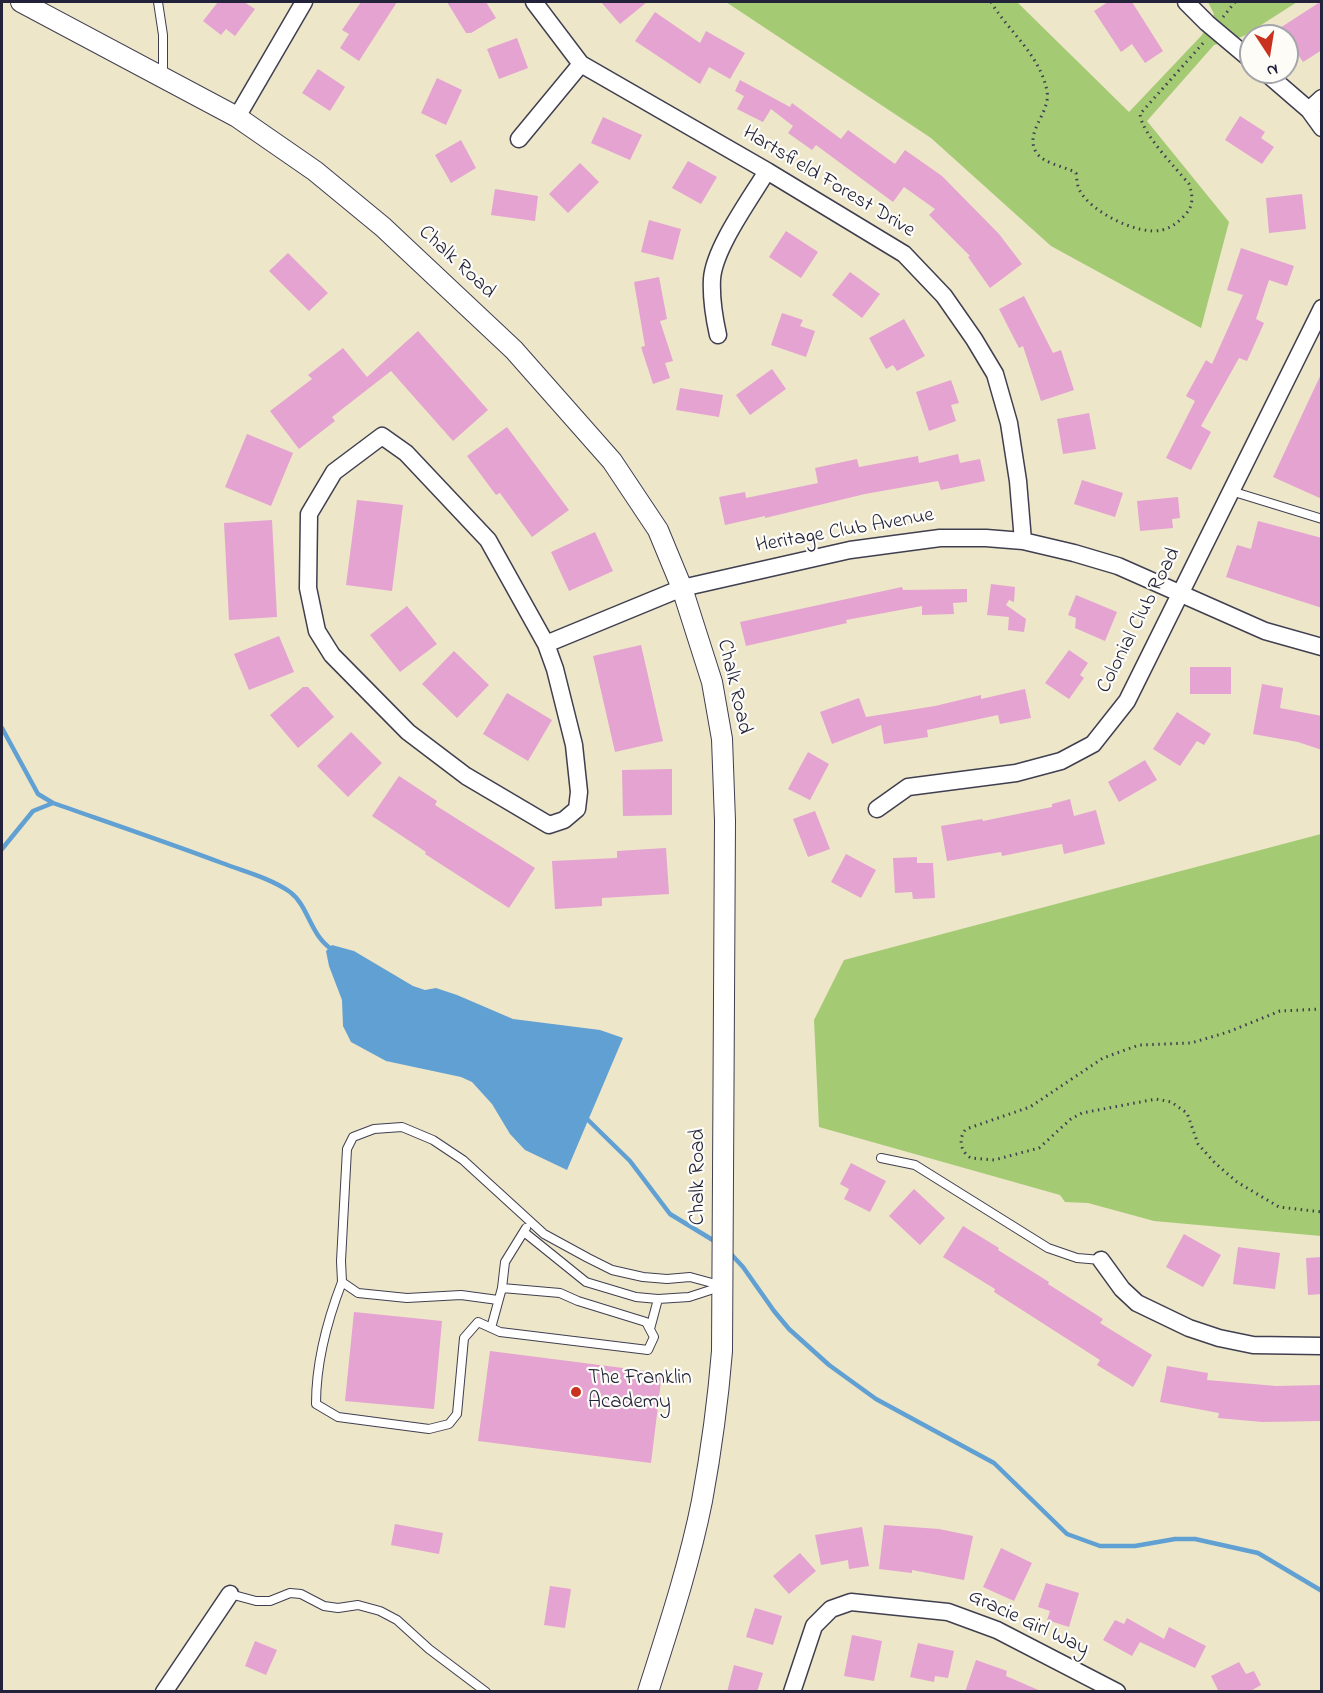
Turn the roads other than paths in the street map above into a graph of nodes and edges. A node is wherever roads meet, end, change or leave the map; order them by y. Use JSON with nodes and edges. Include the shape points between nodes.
{"nodes":[{"id":1,"x":21,"y":2,"type":"edge"},
{"id":2,"x":158,"y":2,"type":"edge"},
{"id":3,"x":304,"y":2,"type":"edge"},
{"id":4,"x":534,"y":2,"type":"edge"},
{"id":5,"x":1186,"y":2,"type":"edge"},
{"id":6,"x":1239,"y":50,"type":"edge"},
{"id":7,"x":581,"y":64,"type":"junction"},
{"id":8,"x":163,"y":77,"type":"junction"},
{"id":9,"x":1279,"y":84,"type":"edge"},
{"id":10,"x":1322,"y":98,"type":"edge"},
{"id":11,"x":1308,"y":110,"type":"junction"},
{"id":12,"x":237,"y":117,"type":"junction"},
{"id":13,"x":1322,"y":128,"type":"edge"},
{"id":14,"x":519,"y":139,"type":"dead end"},
{"id":15,"x":767,"y":171,"type":"junction"},
{"id":16,"x":1322,"y":308,"type":"edge"},
{"id":17,"x":718,"y":335,"type":"dead end"},
{"id":18,"x":1231,"y":491,"type":"junction"},
{"id":19,"x":1322,"y":519,"type":"edge"},
{"id":20,"x":1023,"y":541,"type":"junction"},
{"id":21,"x":682,"y":588,"type":"junction"},
{"id":22,"x":1180,"y":595,"type":"junction"},
{"id":23,"x":546,"y":644,"type":"junction"},
{"id":24,"x":1322,"y":647,"type":"edge"},
{"id":25,"x":877,"y":809,"type":"dead end"},
{"id":26,"x":881,"y":1158,"type":"dead end"},
{"id":27,"x":530,"y":1221,"type":"junction"},
{"id":28,"x":524,"y":1232,"type":"junction"},
{"id":29,"x":1101,"y":1260,"type":"joint"},
{"id":30,"x":342,"y":1282,"type":"junction"},
{"id":31,"x":724,"y":1286,"type":"junction"},
{"id":32,"x":502,"y":1288,"type":"junction"},
{"id":33,"x":658,"y":1299,"type":"junction"},
{"id":34,"x":498,"y":1300,"type":"junction"},
{"id":35,"x":491,"y":1328,"type":"junction"},
{"id":36,"x":650,"y":1329,"type":"junction"},
{"id":37,"x":1322,"y":1346,"type":"edge"},
{"id":38,"x":230,"y":1594,"type":"joint"},
{"id":39,"x":164,"y":1692,"type":"edge"},
{"id":40,"x":486,"y":1692,"type":"edge"},
{"id":41,"x":648,"y":1692,"type":"edge"},
{"id":42,"x":792,"y":1692,"type":"edge"},
{"id":43,"x":1117,"y":1692,"type":"edge"}],
"edges":[{"from":1,"to":8,"type":"street","name":"Chalk Road"},
{"from":2,"to":8,"type":"lane"},
{"from":3,"to":12,"type":"street"},
{"from":4,"to":7,"type":"street","name":"Hartsfield Forest Drive"},
{"from":5,"to":6,"type":"street"},
{"from":7,"to":14,"type":"street"},
{"from":7,"to":15,"type":"street","name":"Hartsfield Forest Drive"},
{"from":8,"to":12,"type":"street","name":"Chalk Road"},
{"from":9,"to":11,"type":"street"},
{"from":10,"to":11,"type":"street"},
{"from":11,"to":13,"type":"street"},
{"from":12,"to":21,"type":"street","name":"Chalk Road","via":[[315,171],[383,227],[514,350],[612,461],[658,530]]},
{"from":15,"to":17,"type":"street","via":[[714,269],[713,310]]},
{"from":15,"to":20,"type":"street","name":"Hartsfield Forest Drive","via":[[904,254],[944,296],[974,339],[995,374],[1009,423]]},
{"from":16,"to":18,"type":"street","name":"Colonial Club Road"},
{"from":18,"to":19,"type":"lane"},
{"from":18,"to":22,"type":"street","name":"Colonial Club Road"},
{"from":20,"to":21,"type":"street","name":"Heritage Club Avenue","via":[[940,538],[850,550]]},
{"from":20,"to":22,"type":"street","name":"Heritage Club Avenue","via":[[1118,566]]},
{"from":21,"to":23,"type":"street","name":"Heritage Club Avenue"},
{"from":21,"to":31,"type":"street","name":"Chalk Road","via":[[712,682],[722,739]]},
{"from":22,"to":24,"type":"street","name":"Heritage Club Avenue","via":[[1265,631]]},
{"from":22,"to":25,"type":"street","name":"Colonial Club Road","via":[[1127,701],[1093,744],[1061,761],[1016,773],[908,787]]},
{"from":23,"to":23,"type":"street","via":[[574,745],[579,792],[577,809],[564,820],[549,825],[466,776],[408,732],[332,655],[317,631],[308,588],[309,514],[334,472],[382,436],[406,453],[488,540]]},
{"from":26,"to":29,"type":"lane","via":[[915,1165],[1048,1248],[1077,1258]]},
{"from":27,"to":28,"type":"lane"},
{"from":27,"to":30,"type":"lane","via":[[463,1160],[433,1140],[402,1127],[374,1129],[353,1137],[347,1149]]},
{"from":27,"to":31,"type":"lane","via":[[544,1234],[612,1270],[644,1277],[690,1277]]},
{"from":28,"to":32,"type":"lane","via":[[505,1262]]},
{"from":28,"to":33,"type":"lane","via":[[586,1282],[636,1297]]},
{"from":29,"to":37,"type":"street","via":[[1137,1303],[1189,1328],[1253,1345]]},
{"from":30,"to":34,"type":"lane","via":[[358,1293],[407,1298],[461,1295]]},
{"from":30,"to":35,"type":"lane","via":[[329,1314],[316,1379],[316,1404],[338,1417],[429,1429],[449,1424],[457,1414],[464,1338],[478,1322]]},
{"from":31,"to":33,"type":"lane","via":[[688,1297]]},
{"from":31,"to":41,"type":"street","name":"Chalk Road","via":[[719,1391],[701,1503]]},
{"from":32,"to":34,"type":"lane"},
{"from":32,"to":36,"type":"lane","via":[[560,1293],[646,1322]]},
{"from":33,"to":36,"type":"lane"},
{"from":34,"to":35,"type":"lane"},
{"from":35,"to":36,"type":"lane","via":[[648,1350],[654,1337]]},
{"from":38,"to":39,"type":"street"},
{"from":38,"to":40,"type":"lane","via":[[256,1601],[301,1594],[324,1606],[358,1605],[380,1611],[397,1620]]},
{"from":42,"to":43,"type":"street","name":"Gracie Girl Way","via":[[814,1626],[831,1609],[851,1602],[948,1612],[997,1630]]}]}
